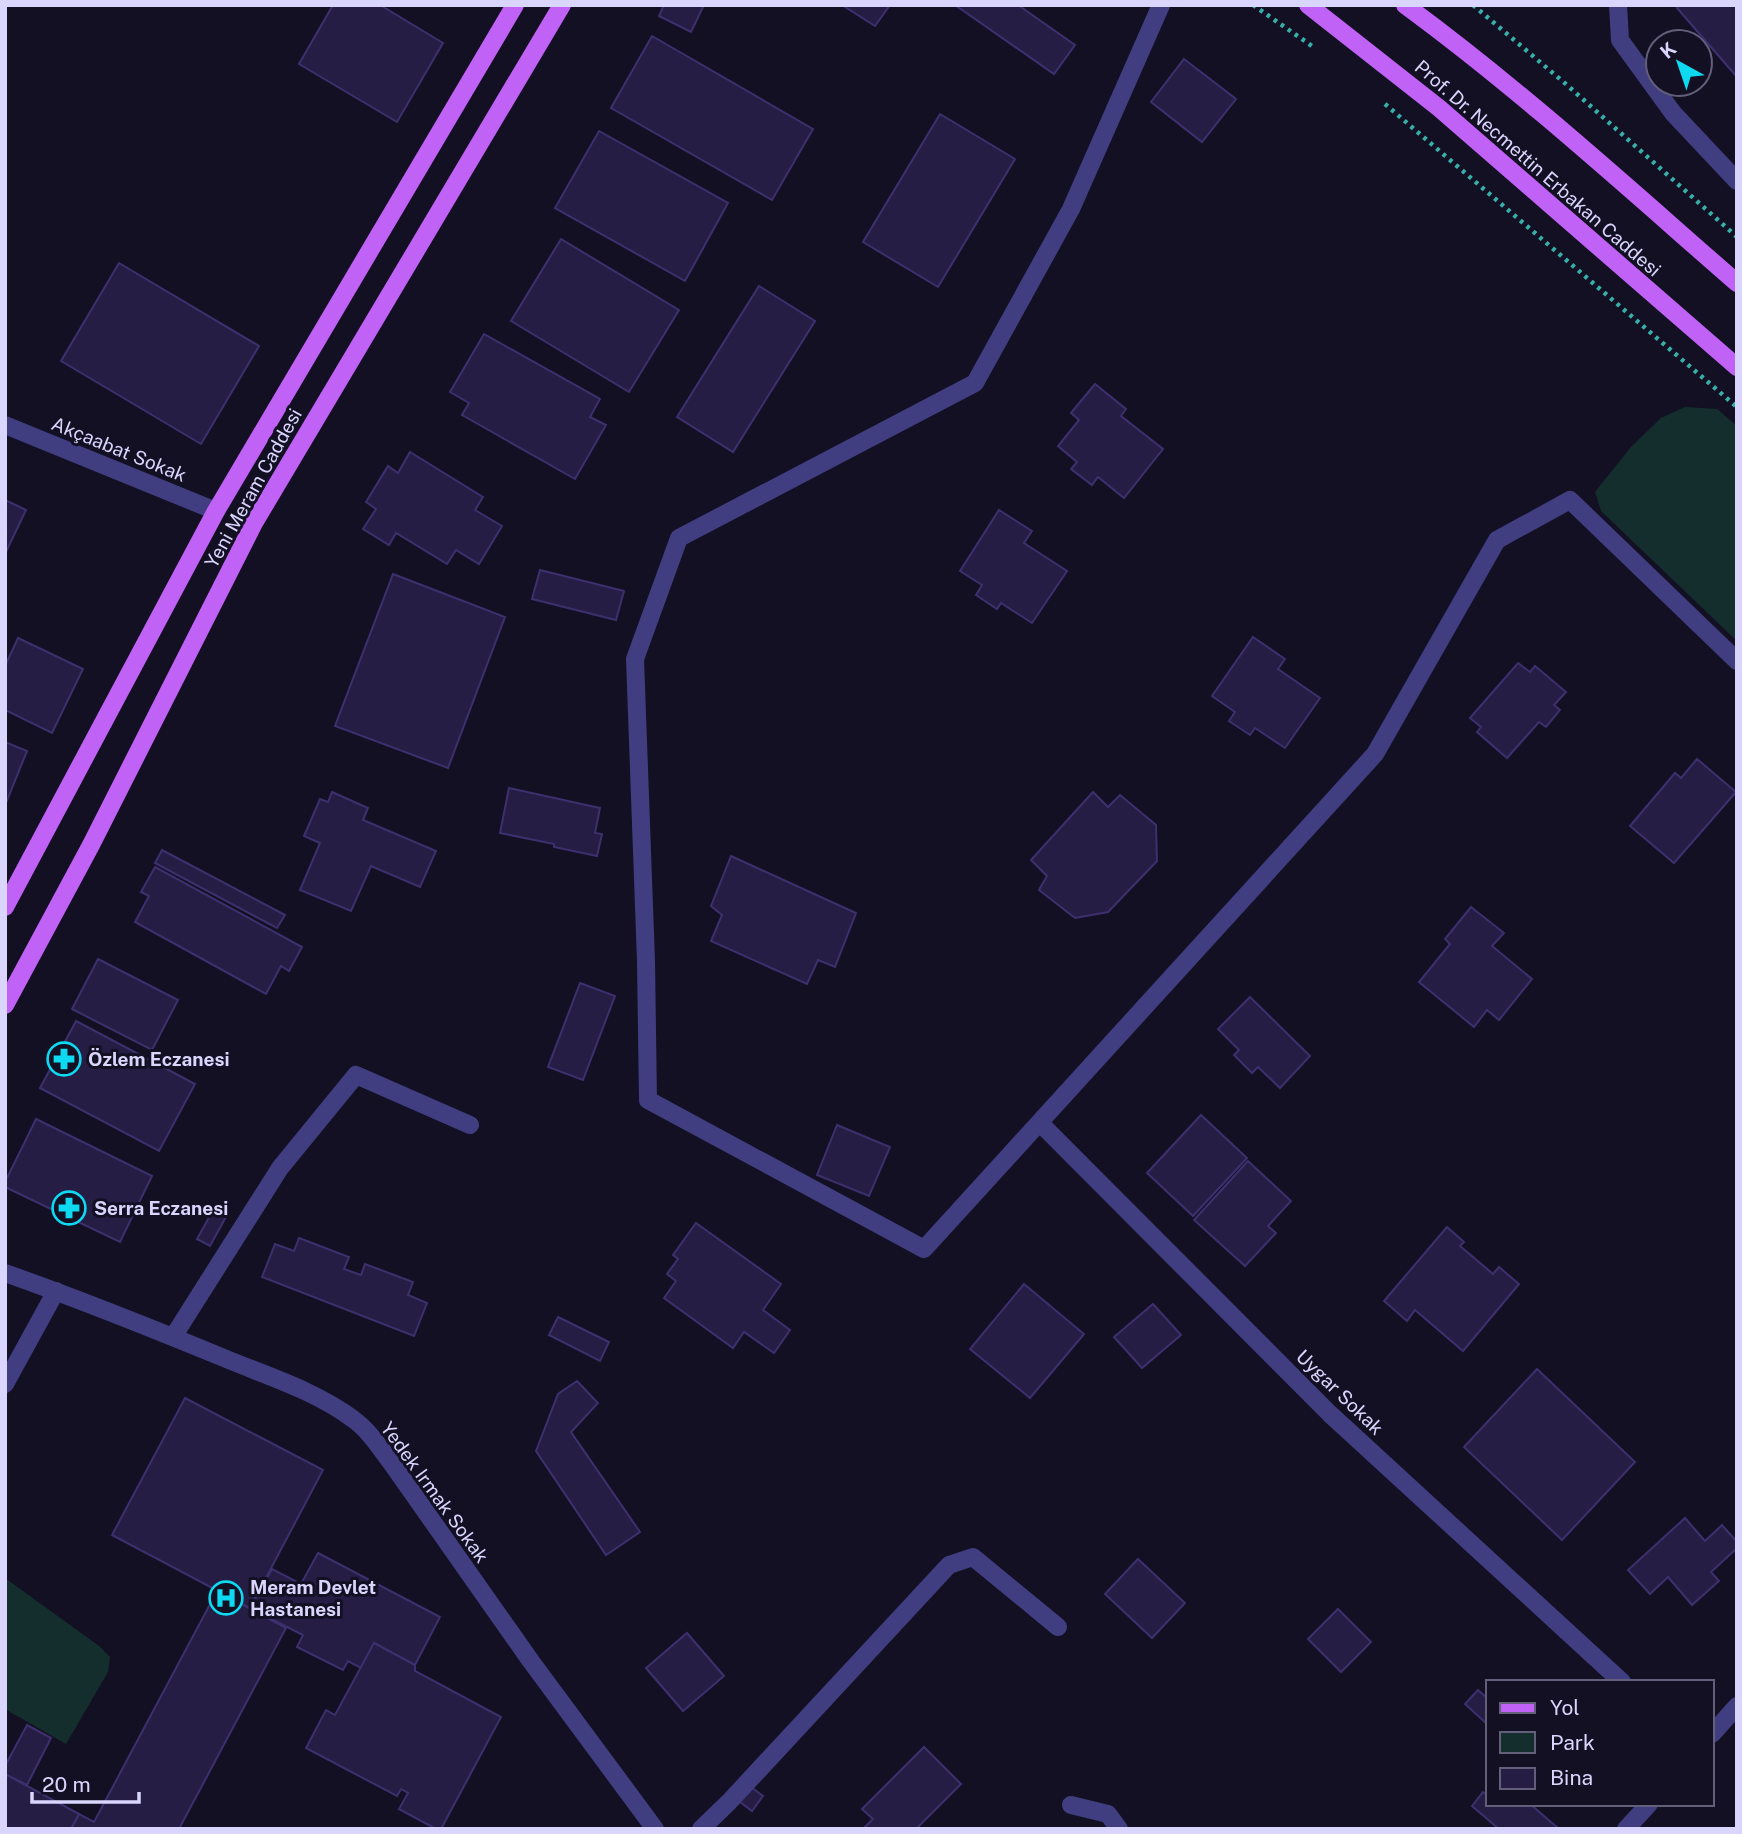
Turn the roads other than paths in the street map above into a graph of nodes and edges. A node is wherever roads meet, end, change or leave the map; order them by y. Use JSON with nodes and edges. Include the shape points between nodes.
{"nodes":[{"id":1,"x":515,"y":5,"type":"edge"},
{"id":2,"x":562,"y":5,"type":"edge"},
{"id":3,"x":1161,"y":5,"type":"edge"},
{"id":4,"x":1308,"y":5,"type":"edge"},
{"id":5,"x":1405,"y":5,"type":"edge"},
{"id":6,"x":1618,"y":5,"type":"edge"},
{"id":7,"x":1737,"y":181,"type":"edge"},
{"id":8,"x":1737,"y":283,"type":"edge"},
{"id":9,"x":1737,"y":367,"type":"edge"},
{"id":10,"x":5,"y":425,"type":"edge"},
{"id":11,"x":216,"y":511,"type":"junction"},
{"id":12,"x":1737,"y":661,"type":"edge"},
{"id":13,"x":5,"y":907,"type":"edge"},
{"id":14,"x":5,"y":1005,"type":"edge"},
{"id":15,"x":1040,"y":1123,"type":"junction"},
{"id":16,"x":470,"y":1125,"type":"dead end"},
{"id":17,"x":5,"y":1273,"type":"edge"},
{"id":18,"x":56,"y":1291,"type":"junction"},
{"id":19,"x":173,"y":1337,"type":"junction"},
{"id":20,"x":5,"y":1384,"type":"edge"},
{"id":21,"x":1058,"y":1627,"type":"dead end"},
{"id":22,"x":1620,"y":1680,"type":"edge"},
{"id":23,"x":1737,"y":1706,"type":"edge"},
{"id":24,"x":1714,"y":1732,"type":"edge"},
{"id":25,"x":1072,"y":1805,"type":"dead end"},
{"id":26,"x":1647,"y":1806,"type":"edge"},
{"id":27,"x":655,"y":1829,"type":"edge"},
{"id":28,"x":701,"y":1829,"type":"edge"},
{"id":29,"x":1119,"y":1829,"type":"edge"},
{"id":30,"x":1626,"y":1829,"type":"edge"}],
"edges":[{"from":1,"to":11,"type":"main road","name":"Yeni Meram Caddesi"},
{"from":2,"to":14,"type":"main road","name":"Yeni Meram Caddesi","via":[[254,523]]},
{"from":3,"to":15,"type":"street","via":[[1072,209],[975,383],[679,538],[635,659],[648,1100],[924,1249]]},
{"from":4,"to":9,"type":"main road","name":"Prof. Dr. Necmettin Erbakan Caddesi","via":[[1439,108]]},
{"from":5,"to":8,"type":"main road","name":"Prof. Dr. Necmettin Erbakan Caddesi","via":[[1522,96]]},
{"from":6,"to":7,"type":"street","via":[[1620,40],[1673,113]]},
{"from":10,"to":11,"type":"street","name":"Akçaabat Sokak"},
{"from":11,"to":13,"type":"main road","name":"Yeni Meram Caddesi"},
{"from":12,"to":15,"type":"street","via":[[1570,500],[1497,540],[1375,754]]},
{"from":15,"to":22,"type":"street","name":"Uygar Sokak","via":[[1331,1414]]},
{"from":16,"to":19,"type":"street","via":[[356,1075],[280,1168]]},
{"from":17,"to":18,"type":"street","name":"Yedek Irmak Sokak"},
{"from":18,"to":19,"type":"street","name":"Yedek Irmak Sokak"},
{"from":18,"to":20,"type":"street"},
{"from":19,"to":27,"type":"street","name":"Yedek Irmak Sokak","via":[[307,1393],[356,1420]]},
{"from":21,"to":28,"type":"street","via":[[973,1557],[949,1565]]},
{"from":23,"to":24,"type":"street"},
{"from":25,"to":29,"type":"street","via":[[1108,1814]]},
{"from":26,"to":30,"type":"street"}]}
